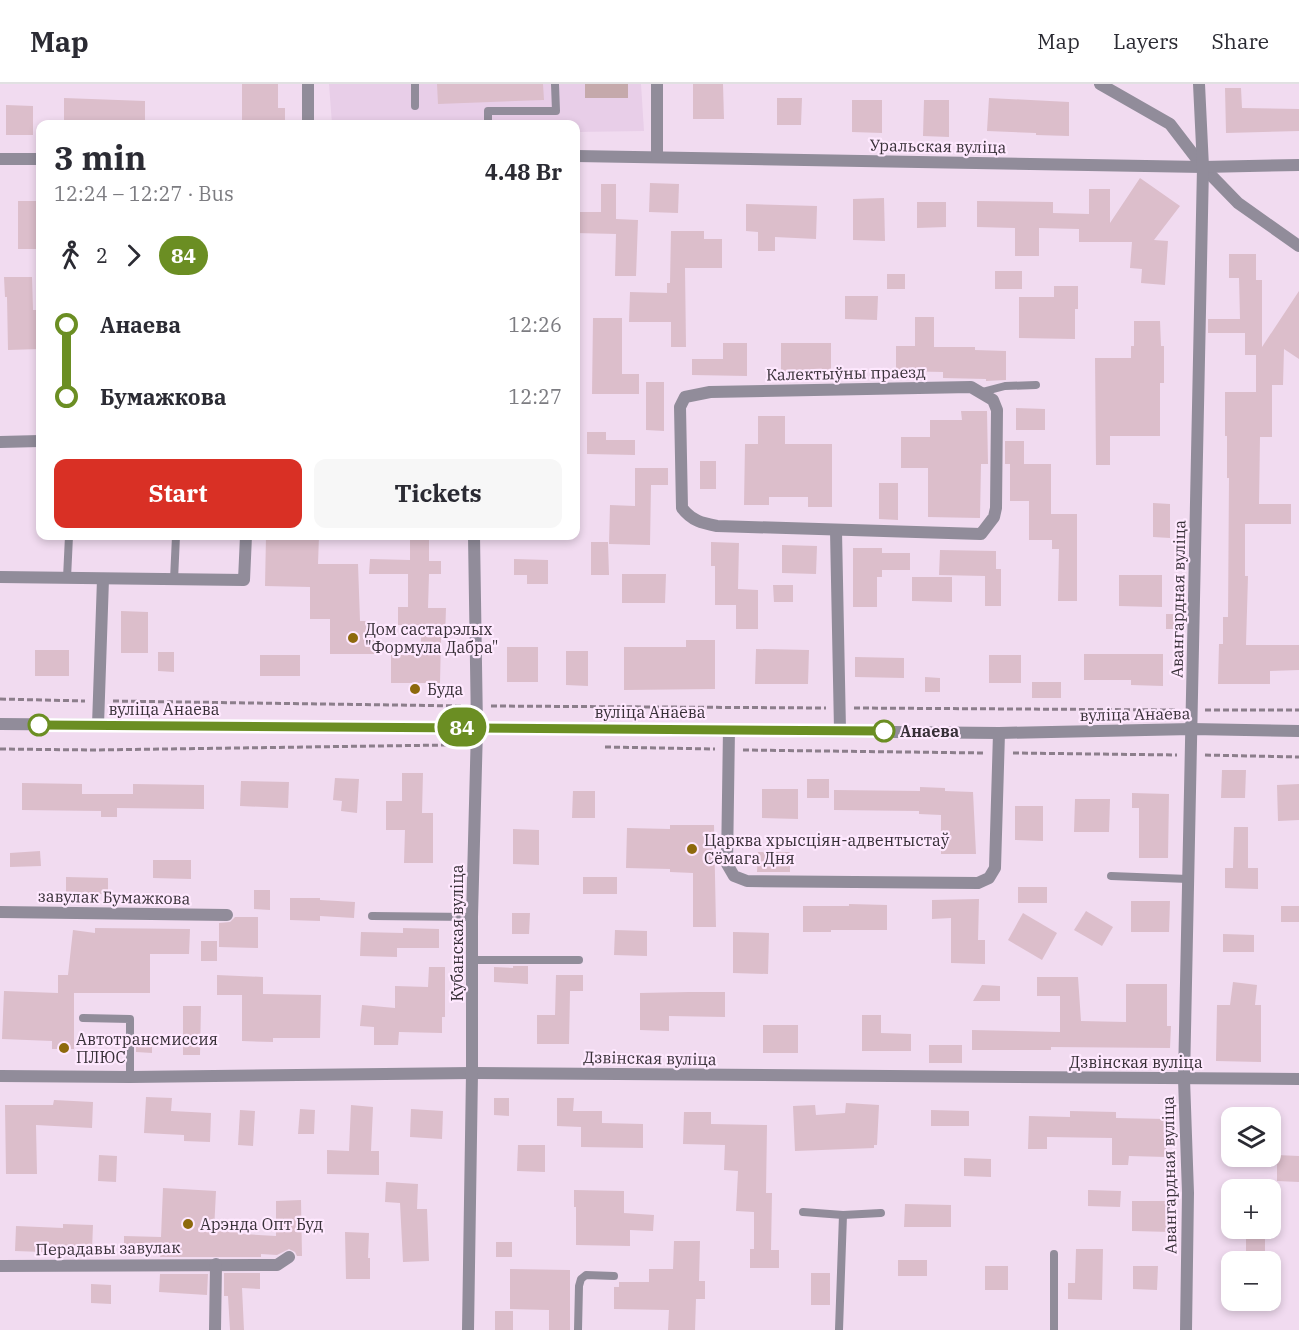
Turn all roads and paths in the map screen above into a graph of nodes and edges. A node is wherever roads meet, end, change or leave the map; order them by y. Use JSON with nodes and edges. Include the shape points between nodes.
{"nodes":[{"id":1,"x":308,"y":84,"type":"edge"},
{"id":2,"x":415,"y":84,"type":"edge"},
{"id":3,"x":555,"y":84,"type":"edge"},
{"id":4,"x":657,"y":84,"type":"edge"},
{"id":5,"x":1100,"y":84,"type":"edge"},
{"id":6,"x":1199,"y":84,"type":"edge"},
{"id":7,"x":416,"y":106,"type":"dead end"},
{"id":8,"x":308,"y":120,"type":"edge"},
{"id":9,"x":488,"y":120,"type":"edge"},
{"id":10,"x":580,"y":156,"type":"edge"},
{"id":11,"x":657,"y":156,"type":"junction"},
{"id":12,"x":0,"y":159,"type":"edge"},
{"id":13,"x":36,"y":159,"type":"edge"},
{"id":14,"x":1299,"y":165,"type":"edge"},
{"id":15,"x":1203,"y":168,"type":"junction"},
{"id":16,"x":1299,"y":246,"type":"edge"},
{"id":17,"x":1035,"y":385,"type":"dead end"},
{"id":18,"x":982,"y":392,"type":"junction"},
{"id":19,"x":36,"y":441,"type":"edge"},
{"id":20,"x":0,"y":442,"type":"edge"},
{"id":21,"x":836,"y":531,"type":"junction"},
{"id":22,"x":69,"y":540,"type":"edge"},
{"id":23,"x":176,"y":540,"type":"edge"},
{"id":24,"x":246,"y":540,"type":"edge"},
{"id":25,"x":474,"y":540,"type":"edge"},
{"id":26,"x":0,"y":577,"type":"edge"},
{"id":27,"x":68,"y":578,"type":"junction"},
{"id":28,"x":103,"y":579,"type":"junction"},
{"id":29,"x":174,"y":580,"type":"junction"},
{"id":30,"x":0,"y":699,"type":"edge"},
{"id":31,"x":99,"y":701,"type":"junction"},
{"id":32,"x":476,"y":706,"type":"junction"},
{"id":33,"x":840,"y":708,"type":"junction"},
{"id":34,"x":1192,"y":710,"type":"junction"},
{"id":35,"x":1299,"y":710,"type":"edge"},
{"id":36,"x":0,"y":724,"type":"edge"},
{"id":37,"x":98,"y":725,"type":"junction"},
{"id":38,"x":477,"y":728,"type":"junction"},
{"id":39,"x":729,"y":729,"type":"junction"},
{"id":40,"x":1192,"y":729,"type":"junction"},
{"id":41,"x":840,"y":730,"type":"junction"},
{"id":42,"x":1299,"y":731,"type":"edge"},
{"id":43,"x":999,"y":733,"type":"junction"},
{"id":44,"x":476,"y":744,"type":"junction"},
{"id":45,"x":603,"y":747,"type":"dead end"},
{"id":46,"x":0,"y":749,"type":"edge"},
{"id":47,"x":730,"y":750,"type":"junction"},
{"id":48,"x":999,"y":753,"type":"junction"},
{"id":49,"x":1192,"y":755,"type":"junction"},
{"id":50,"x":1299,"y":757,"type":"edge"},
{"id":51,"x":1111,"y":876,"type":"dead end"},
{"id":52,"x":1188,"y":879,"type":"junction"},
{"id":53,"x":0,"y":912,"type":"edge"},
{"id":54,"x":227,"y":915,"type":"dead end"},
{"id":55,"x":372,"y":916,"type":"dead end"},
{"id":56,"x":472,"y":916,"type":"junction"},
{"id":57,"x":473,"y":960,"type":"junction"},
{"id":58,"x":579,"y":960,"type":"dead end"},
{"id":59,"x":83,"y":1018,"type":"dead end"},
{"id":60,"x":472,"y":1073,"type":"junction"},
{"id":61,"x":0,"y":1076,"type":"edge"},
{"id":62,"x":130,"y":1077,"type":"junction"},
{"id":63,"x":1184,"y":1079,"type":"junction"},
{"id":64,"x":1299,"y":1079,"type":"edge"},
{"id":65,"x":803,"y":1212,"type":"dead end"},
{"id":66,"x":881,"y":1213,"type":"dead end"},
{"id":67,"x":843,"y":1215,"type":"junction"},
{"id":68,"x":1054,"y":1254,"type":"dead end"},
{"id":69,"x":290,"y":1257,"type":"dead end"},
{"id":70,"x":216,"y":1264,"type":"junction"},
{"id":71,"x":0,"y":1266,"type":"edge"},
{"id":72,"x":614,"y":1276,"type":"dead end"},
{"id":73,"x":214,"y":1330,"type":"edge"},
{"id":74,"x":468,"y":1330,"type":"edge"},
{"id":75,"x":578,"y":1330,"type":"edge"},
{"id":76,"x":839,"y":1330,"type":"edge"},
{"id":77,"x":1054,"y":1330,"type":"edge"},
{"id":78,"x":1186,"y":1330,"type":"edge"}],
"edges":[{"from":1,"to":8,"type":"street"},
{"from":2,"to":7,"type":"lane"},
{"from":3,"to":9,"type":"lane","via":[[556,111],[488,111]]},
{"from":4,"to":11,"type":"street"},
{"from":5,"to":15,"type":"street","via":[[1170,124]]},
{"from":6,"to":15,"type":"street","name":"Авангардная вуліца"},
{"from":10,"to":11,"type":"street","name":"Уральская вуліца"},
{"from":11,"to":15,"type":"street","name":"Уральская вуліца"},
{"from":12,"to":13,"type":"street"},
{"from":14,"to":15,"type":"street","name":"Уральская вуліца"},
{"from":15,"to":16,"type":"street","via":[[1238,203]]},
{"from":15,"to":34,"type":"street","name":"Авангардная вуліца"},
{"from":17,"to":18,"type":"lane"},
{"from":18,"to":21,"type":"street","name":"Калектыўны праезд","via":[[993,400],[997,410],[996,508],[981,534]]},
{"from":18,"to":21,"type":"street","name":"Калектыўны праезд","via":[[971,387],[710,392],[685,397],[680,407],[680,493],[682,508],[690,518],[717,526]]},
{"from":19,"to":20,"type":"street"},
{"from":21,"to":33,"type":"street"},
{"from":22,"to":27,"type":"lane"},
{"from":23,"to":29,"type":"lane"},
{"from":24,"to":29,"type":"street","via":[[244,580]]},
{"from":25,"to":32,"type":"street","name":"Кубанская вуліца"},
{"from":26,"to":27,"type":"street"},
{"from":27,"to":28,"type":"street"},
{"from":28,"to":29,"type":"street"},
{"from":28,"to":31,"type":"street"},
{"from":30,"to":31,"type":"path"},
{"from":31,"to":32,"type":"path"},
{"from":31,"to":37,"type":"street"},
{"from":32,"to":33,"type":"path"},
{"from":32,"to":38,"type":"street","name":"Кубанская вуліца"},
{"from":33,"to":34,"type":"path"},
{"from":33,"to":41,"type":"street"},
{"from":34,"to":35,"type":"path"},
{"from":34,"to":40,"type":"street","name":"Авангардная вуліца"},
{"from":36,"to":37,"type":"street","name":"вуліца Анаева"},
{"from":37,"to":38,"type":"street","name":"вуліца Анаева"},
{"from":38,"to":39,"type":"street","name":"вуліца Анаева"},
{"from":38,"to":44,"type":"street","name":"Кубанская вуліца"},
{"from":39,"to":41,"type":"street","name":"вуліца Анаева"},
{"from":39,"to":47,"type":"street"},
{"from":40,"to":42,"type":"street","name":"вуліца Анаева"},
{"from":40,"to":43,"type":"street","name":"вуліца Анаева"},
{"from":40,"to":49,"type":"street","name":"Авангардная вуліца"},
{"from":41,"to":43,"type":"street","name":"вуліца Анаева"},
{"from":43,"to":48,"type":"street"},
{"from":44,"to":46,"type":"path"},
{"from":44,"to":56,"type":"street","name":"Кубанская вуліца"},
{"from":45,"to":47,"type":"path"},
{"from":47,"to":48,"type":"path"},
{"from":47,"to":48,"type":"street","via":[[727,864],[734,876],[747,881],[978,883],[989,878],[995,868]]},
{"from":48,"to":49,"type":"path"},
{"from":49,"to":50,"type":"path"},
{"from":49,"to":52,"type":"street","name":"Авангардная вуліца"},
{"from":51,"to":52,"type":"lane"},
{"from":52,"to":63,"type":"street","name":"Авангардная вуліца"},
{"from":53,"to":54,"type":"street","name":"завулак Бумажкова"},
{"from":55,"to":56,"type":"lane"},
{"from":56,"to":57,"type":"street","name":"Кубанская вуліца"},
{"from":57,"to":58,"type":"lane"},
{"from":57,"to":60,"type":"street","name":"Кубанская вуліца"},
{"from":59,"to":62,"type":"lane","via":[[129,1019]]},
{"from":60,"to":62,"type":"street","name":"Дзвінская вуліца"},
{"from":60,"to":63,"type":"street","name":"Дзвінская вуліца"},
{"from":60,"to":74,"type":"street","name":"Кубанская вуліца"},
{"from":61,"to":62,"type":"street","name":"Дзвінская вуліца"},
{"from":63,"to":64,"type":"street","name":"Дзвінская вуліца"},
{"from":63,"to":78,"type":"street","name":"Авангардная вуліца","via":[[1188,1192]]},
{"from":65,"to":67,"type":"lane"},
{"from":66,"to":67,"type":"lane"},
{"from":67,"to":76,"type":"lane"},
{"from":68,"to":77,"type":"lane"},
{"from":69,"to":70,"type":"street","name":"Перадавы завулак","via":[[277,1265]]},
{"from":70,"to":71,"type":"street","name":"Перадавы завулак"},
{"from":70,"to":73,"type":"street"},
{"from":72,"to":75,"type":"lane","via":[[586,1275],[581,1279]]}]}
